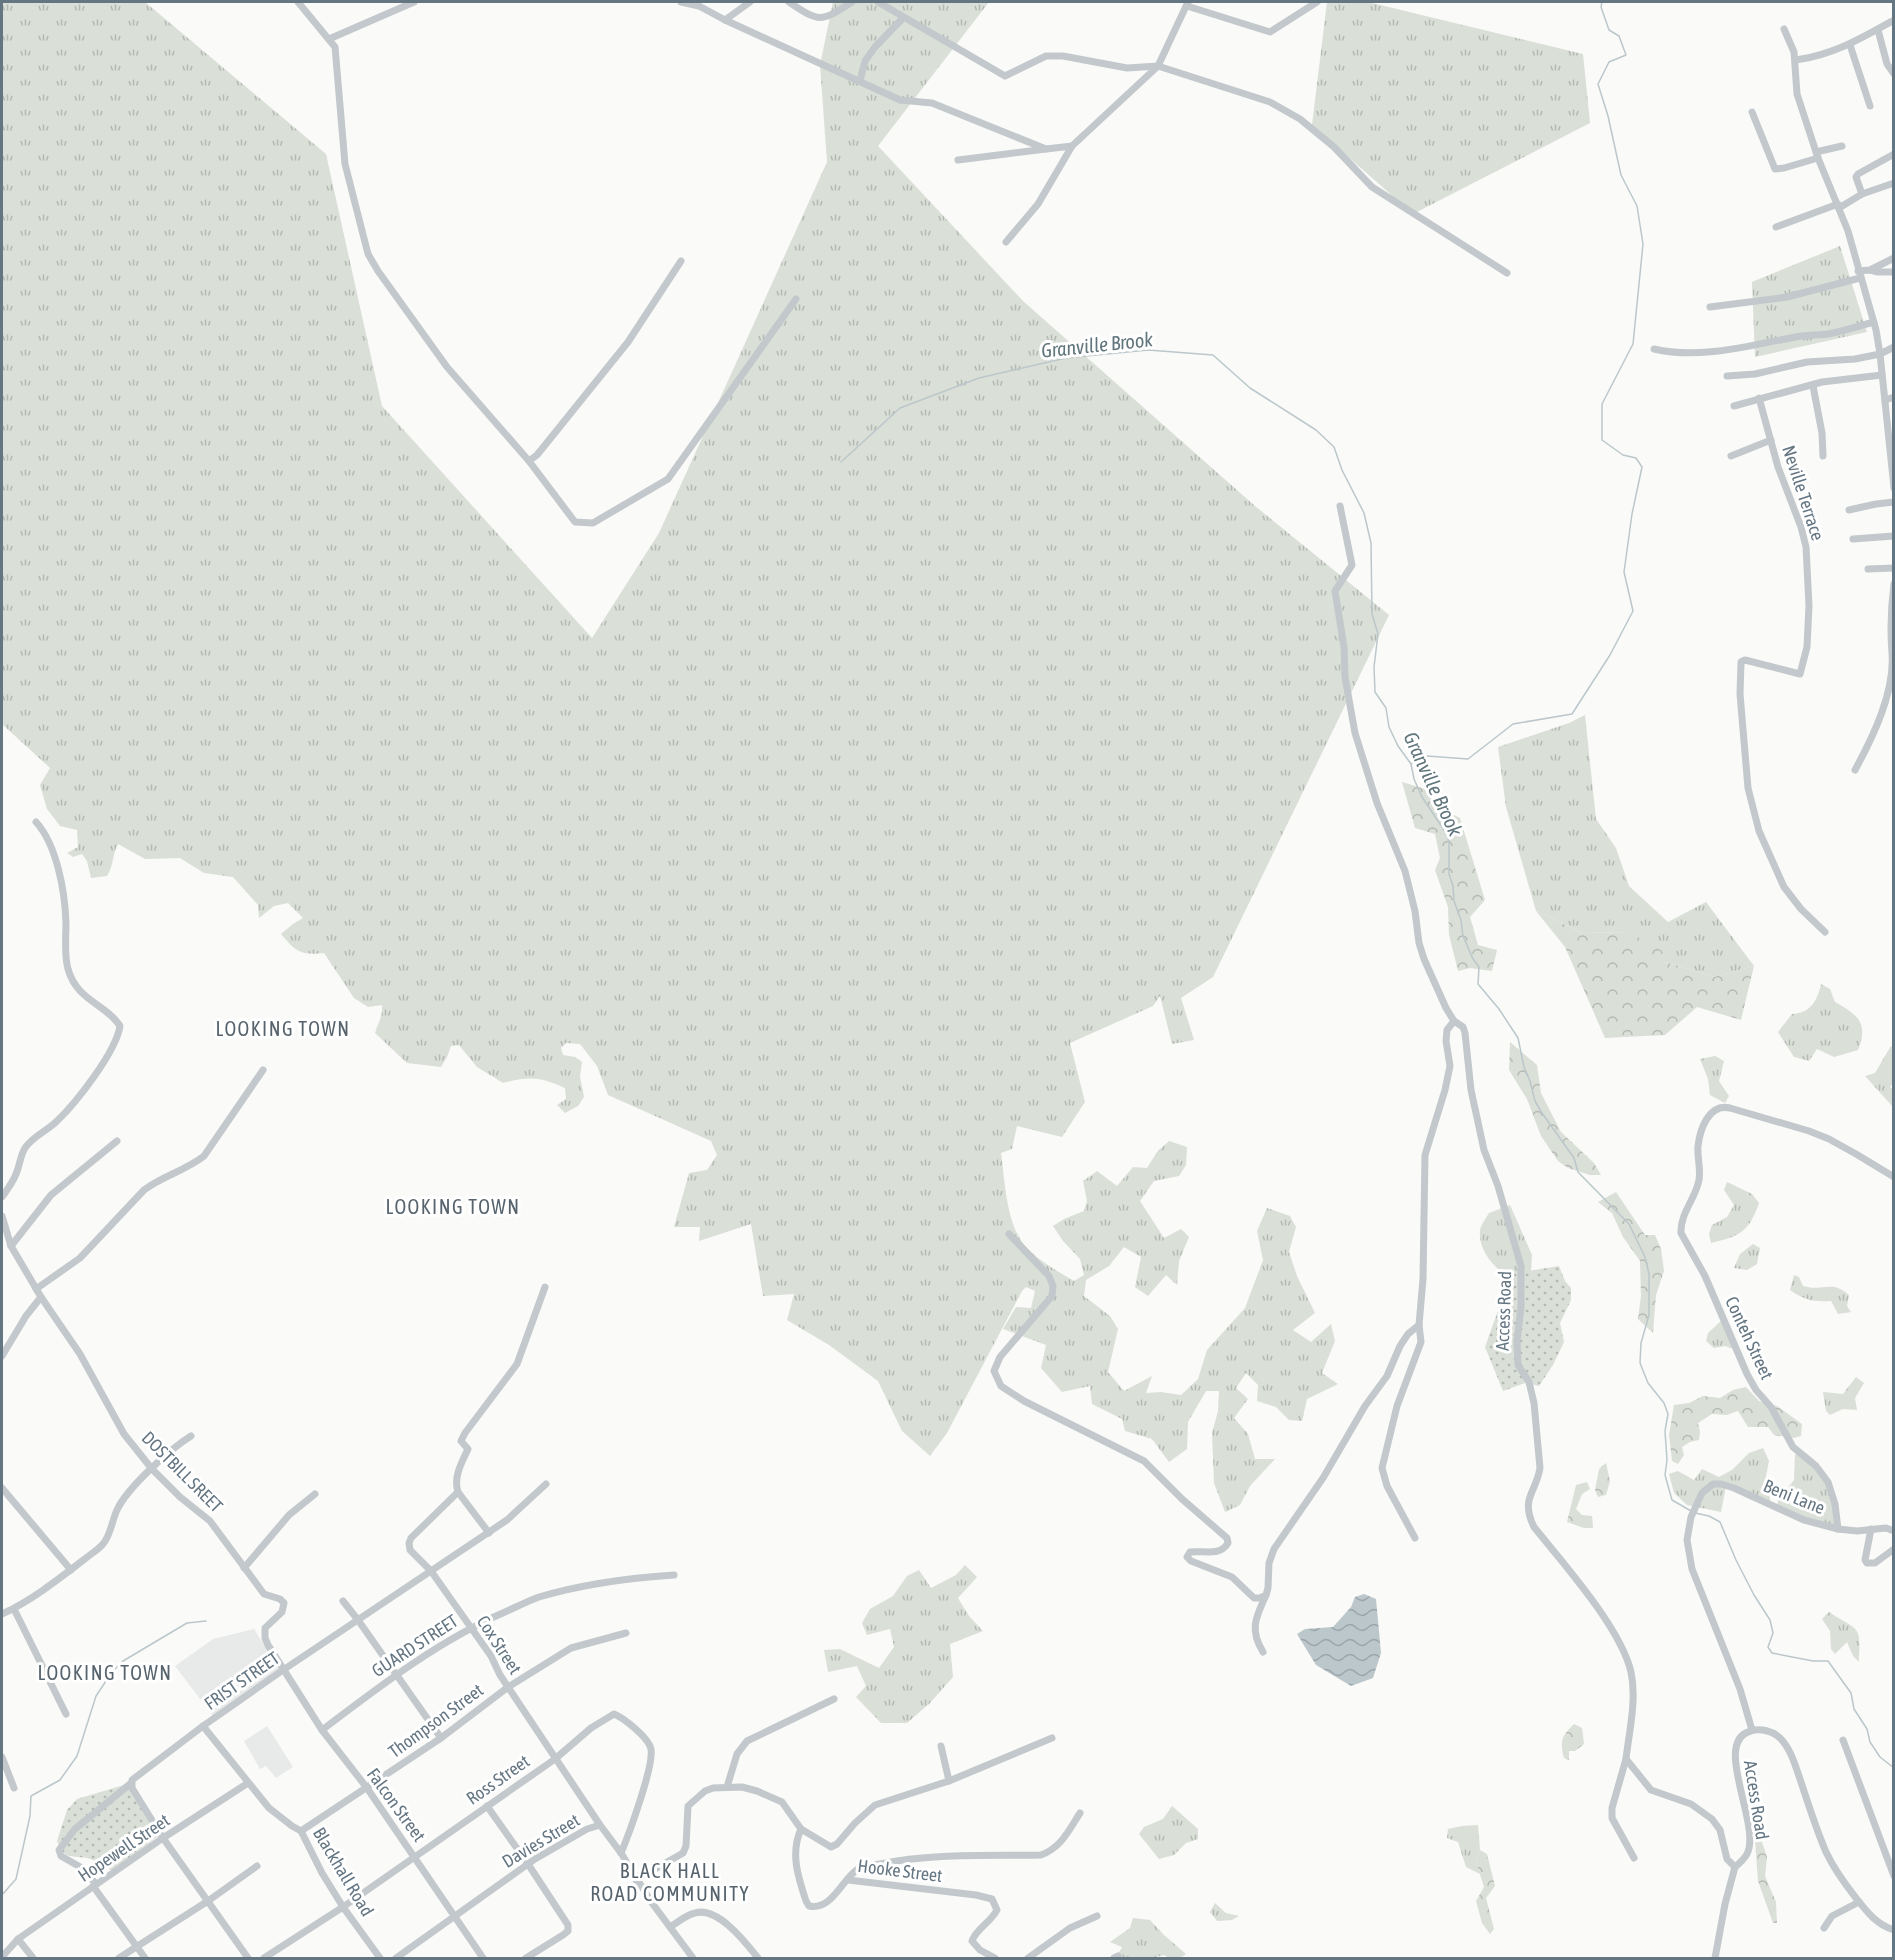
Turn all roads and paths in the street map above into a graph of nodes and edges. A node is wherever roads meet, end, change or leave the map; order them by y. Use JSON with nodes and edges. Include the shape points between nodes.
{"nodes":[{"id":1,"x":298,"y":2,"type":"edge"},
{"id":2,"x":414,"y":2,"type":"edge"},
{"id":3,"x":681,"y":2,"type":"edge"},
{"id":4,"x":750,"y":2,"type":"edge"},
{"id":5,"x":789,"y":2,"type":"edge"},
{"id":6,"x":852,"y":2,"type":"edge"},
{"id":7,"x":878,"y":2,"type":"edge"},
{"id":8,"x":1317,"y":2,"type":"edge"},
{"id":9,"x":1187,"y":4,"type":"edge"},
{"id":10,"x":903,"y":18,"type":"junction"},
{"id":11,"x":725,"y":20,"type":"junction"},
{"id":12,"x":1893,"y":20,"type":"edge"},
{"id":13,"x":1784,"y":29,"type":"dead end"},
{"id":14,"x":1878,"y":30,"type":"junction"},
{"id":15,"x":329,"y":39,"type":"junction"},
{"id":16,"x":1850,"y":45,"type":"junction"},
{"id":17,"x":1796,"y":60,"type":"junction"},
{"id":18,"x":1158,"y":66,"type":"junction"},
{"id":19,"x":1893,"y":74,"type":"edge"},
{"id":20,"x":860,"y":81,"type":"junction"},
{"id":21,"x":1870,"y":106,"type":"dead end"},
{"id":22,"x":1752,"y":112,"type":"dead end"},
{"id":23,"x":1072,"y":146,"type":"junction"},
{"id":24,"x":1842,"y":146,"type":"dead end"},
{"id":25,"x":1046,"y":149,"type":"junction"},
{"id":26,"x":1893,"y":154,"type":"edge"},
{"id":27,"x":1817,"y":155,"type":"junction"},
{"id":28,"x":958,"y":160,"type":"dead end"},
{"id":29,"x":1893,"y":183,"type":"edge"},
{"id":30,"x":1862,"y":194,"type":"junction"},
{"id":31,"x":1839,"y":206,"type":"junction"},
{"id":32,"x":1776,"y":227,"type":"dead end"},
{"id":33,"x":1006,"y":242,"type":"dead end"},
{"id":34,"x":1893,"y":258,"type":"edge"},
{"id":35,"x":681,"y":261,"type":"dead end"},
{"id":36,"x":1870,"y":270,"type":"junction"},
{"id":37,"x":1893,"y":272,"type":"edge"},
{"id":38,"x":1507,"y":273,"type":"dead end"},
{"id":39,"x":1859,"y":275,"type":"junction"},
{"id":40,"x":796,"y":298,"type":"dead end"},
{"id":41,"x":1710,"y":307,"type":"dead end"},
{"id":42,"x":1874,"y":322,"type":"junction"},
{"id":43,"x":1893,"y":346,"type":"edge"},
{"id":44,"x":1654,"y":349,"type":"dead end"},
{"id":45,"x":1880,"y":354,"type":"junction"},
{"id":46,"x":1727,"y":375,"type":"dead end"},
{"id":47,"x":1882,"y":375,"type":"junction"},
{"id":48,"x":1813,"y":386,"type":"junction"},
{"id":49,"x":1893,"y":397,"type":"edge"},
{"id":50,"x":1760,"y":398,"type":"junction"},
{"id":51,"x":1885,"y":400,"type":"junction"},
{"id":52,"x":1734,"y":406,"type":"dead end"},
{"id":53,"x":1890,"y":426,"type":"edge"},
{"id":54,"x":1770,"y":440,"type":"junction"},
{"id":55,"x":1731,"y":456,"type":"dead end"},
{"id":56,"x":1823,"y":456,"type":"dead end"},
{"id":57,"x":530,"y":461,"type":"junction"},
{"id":58,"x":1893,"y":488,"type":"edge"},
{"id":59,"x":1893,"y":502,"type":"edge"},
{"id":60,"x":1340,"y":506,"type":"dead end"},
{"id":61,"x":1849,"y":510,"type":"dead end"},
{"id":62,"x":1893,"y":536,"type":"edge"},
{"id":63,"x":1853,"y":539,"type":"dead end"},
{"id":64,"x":1893,"y":568,"type":"edge"},
{"id":65,"x":1868,"y":569,"type":"dead end"},
{"id":66,"x":1893,"y":584,"type":"edge"},
{"id":67,"x":1892,"y":605,"type":"edge"},
{"id":68,"x":1893,"y":653,"type":"edge"},
{"id":69,"x":1855,"y":770,"type":"dead end"},
{"id":70,"x":36,"y":822,"type":"dead end"},
{"id":71,"x":1825,"y":932,"type":"dead end"},
{"id":72,"x":1454,"y":1021,"type":"junction"},
{"id":73,"x":263,"y":1070,"type":"dead end"},
{"id":74,"x":117,"y":1141,"type":"dead end"},
{"id":75,"x":1893,"y":1178,"type":"edge"},
{"id":76,"x":2,"y":1197,"type":"edge"},
{"id":77,"x":2,"y":1216,"type":"edge"},
{"id":78,"x":1009,"y":1234,"type":"dead end"},
{"id":79,"x":11,"y":1246,"type":"junction"},
{"id":80,"x":544,"y":1287,"type":"dead end"},
{"id":81,"x":36,"y":1289,"type":"junction"},
{"id":82,"x":41,"y":1297,"type":"junction"},
{"id":83,"x":1419,"y":1325,"type":"junction"},
{"id":84,"x":2,"y":1356,"type":"edge"},
{"id":85,"x":191,"y":1436,"type":"dead end"},
{"id":86,"x":152,"y":1469,"type":"junction"},
{"id":87,"x":546,"y":1484,"type":"dead end"},
{"id":88,"x":2,"y":1488,"type":"edge"},
{"id":89,"x":458,"y":1492,"type":"junction"},
{"id":90,"x":315,"y":1494,"type":"dead end"},
{"id":91,"x":1838,"y":1529,"type":"junction"},
{"id":92,"x":1871,"y":1529,"type":"junction"},
{"id":93,"x":1893,"y":1531,"type":"edge"},
{"id":94,"x":489,"y":1533,"type":"junction"},
{"id":95,"x":1415,"y":1538,"type":"dead end"},
{"id":96,"x":1893,"y":1549,"type":"edge"},
{"id":97,"x":244,"y":1568,"type":"junction"},
{"id":98,"x":71,"y":1570,"type":"junction"},
{"id":99,"x":431,"y":1571,"type":"junction"},
{"id":100,"x":674,"y":1575,"type":"dead end"},
{"id":101,"x":1266,"y":1595,"type":"junction"},
{"id":102,"x":343,"y":1601,"type":"dead end"},
{"id":103,"x":14,"y":1608,"type":"junction"},
{"id":104,"x":2,"y":1614,"type":"edge"},
{"id":105,"x":358,"y":1620,"type":"junction"},
{"id":106,"x":471,"y":1627,"type":"junction"},
{"id":107,"x":626,"y":1634,"type":"dead end"},
{"id":108,"x":1263,"y":1652,"type":"dead end"},
{"id":109,"x":283,"y":1670,"type":"junction"},
{"id":110,"x":396,"y":1674,"type":"junction"},
{"id":111,"x":508,"y":1687,"type":"junction"},
{"id":112,"x":834,"y":1700,"type":"dead end"},
{"id":113,"x":66,"y":1714,"type":"dead end"},
{"id":114,"x":203,"y":1726,"type":"junction"},
{"id":115,"x":322,"y":1730,"type":"junction"},
{"id":116,"x":1752,"y":1730,"type":"junction"},
{"id":117,"x":441,"y":1738,"type":"junction"},
{"id":118,"x":1052,"y":1738,"type":"dead end"},
{"id":119,"x":1843,"y":1740,"type":"dead end"},
{"id":120,"x":941,"y":1746,"type":"dead end"},
{"id":121,"x":2,"y":1757,"type":"edge"},
{"id":122,"x":555,"y":1759,"type":"junction"},
{"id":123,"x":1626,"y":1760,"type":"junction"},
{"id":124,"x":949,"y":1781,"type":"junction"},
{"id":125,"x":248,"y":1783,"type":"junction"},
{"id":126,"x":130,"y":1784,"type":"junction"},
{"id":127,"x":727,"y":1787,"type":"junction"},
{"id":128,"x":14,"y":1788,"type":"dead end"},
{"id":129,"x":367,"y":1788,"type":"junction"},
{"id":130,"x":487,"y":1806,"type":"junction"},
{"id":131,"x":1080,"y":1813,"type":"dead end"},
{"id":132,"x":600,"y":1826,"type":"junction"},
{"id":133,"x":801,"y":1829,"type":"junction"},
{"id":134,"x":301,"y":1831,"type":"junction"},
{"id":135,"x":163,"y":1838,"type":"junction"},
{"id":136,"x":621,"y":1853,"type":"junction"},
{"id":137,"x":414,"y":1857,"type":"junction"},
{"id":138,"x":1634,"y":1858,"type":"dead end"},
{"id":139,"x":528,"y":1864,"type":"junction"},
{"id":140,"x":257,"y":1866,"type":"dead end"},
{"id":141,"x":1735,"y":1866,"type":"junction"},
{"id":142,"x":1893,"y":1876,"type":"edge"},
{"id":143,"x":636,"y":1880,"type":"junction"},
{"id":144,"x":848,"y":1880,"type":"junction"},
{"id":145,"x":95,"y":1885,"type":"junction"},
{"id":146,"x":208,"y":1901,"type":"junction"},
{"id":147,"x":1859,"y":1902,"type":"junction"},
{"id":148,"x":343,"y":1907,"type":"junction"},
{"id":149,"x":1098,"y":1916,"type":"dead end"},
{"id":150,"x":454,"y":1917,"type":"junction"},
{"id":151,"x":670,"y":1927,"type":"junction"},
{"id":152,"x":1824,"y":1928,"type":"dead end"},
{"id":153,"x":1893,"y":1930,"type":"edge"},
{"id":154,"x":18,"y":1939,"type":"junction"},
{"id":155,"x":136,"y":1947,"type":"junction"},
{"id":156,"x":2,"y":1957,"type":"edge"},
{"id":157,"x":33,"y":1959,"type":"edge"},
{"id":158,"x":119,"y":1959,"type":"edge"},
{"id":159,"x":145,"y":1959,"type":"edge"},
{"id":160,"x":248,"y":1959,"type":"edge"},
{"id":161,"x":264,"y":1959,"type":"edge"},
{"id":162,"x":381,"y":1959,"type":"edge"},
{"id":163,"x":396,"y":1959,"type":"edge"},
{"id":164,"x":483,"y":1959,"type":"edge"},
{"id":165,"x":526,"y":1959,"type":"edge"},
{"id":166,"x":693,"y":1959,"type":"edge"},
{"id":167,"x":758,"y":1959,"type":"edge"},
{"id":168,"x":995,"y":1959,"type":"edge"},
{"id":169,"x":1028,"y":1959,"type":"edge"},
{"id":170,"x":1715,"y":1959,"type":"edge"}],
"edges":[{"from":1,"to":15,"type":"street"},
{"from":2,"to":15,"type":"street"},
{"from":3,"to":11,"type":"street","via":[[699,6]]},
{"from":4,"to":11,"type":"street"},
{"from":5,"to":6,"type":"street","via":[[815,18],[828,17]]},
{"from":7,"to":10,"type":"street"},
{"from":8,"to":9,"type":"street","via":[[1270,32]]},
{"from":9,"to":18,"type":"street"},
{"from":10,"to":18,"type":"street","via":[[1005,76],[1046,56],[1127,68]]},
{"from":10,"to":20,"type":"street","via":[[875,47],[865,62]]},
{"from":11,"to":20,"type":"street"},
{"from":12,"to":14,"type":"street"},
{"from":13,"to":17,"type":"street"},
{"from":14,"to":16,"type":"street"},
{"from":14,"to":19,"type":"street"},
{"from":15,"to":57,"type":"street","via":[[335,47],[345,164],[368,254],[447,367]]},
{"from":16,"to":17,"type":"street"},
{"from":16,"to":21,"type":"street"},
{"from":17,"to":27,"type":"street","via":[[1797,94]]},
{"from":18,"to":23,"type":"street"},
{"from":18,"to":38,"type":"street","via":[[1270,102],[1300,119],[1372,187]]},
{"from":20,"to":25,"type":"street","via":[[900,100],[932,103]]},
{"from":22,"to":27,"type":"street","via":[[1775,169]]},
{"from":23,"to":25,"type":"street"},
{"from":23,"to":33,"type":"street","via":[[1038,204]]},
{"from":24,"to":27,"type":"street"},
{"from":25,"to":28,"type":"street"},
{"from":26,"to":30,"type":"street","via":[[1858,174]]},
{"from":27,"to":31,"type":"street"},
{"from":29,"to":30,"type":"street"},
{"from":30,"to":31,"type":"street"},
{"from":31,"to":32,"type":"street"},
{"from":31,"to":39,"type":"street"},
{"from":34,"to":36,"type":"street"},
{"from":35,"to":57,"type":"street","via":[[628,342]]},
{"from":36,"to":37,"type":"street"},
{"from":36,"to":39,"type":"street"},
{"from":39,"to":41,"type":"street","via":[[1786,297]]},
{"from":39,"to":42,"type":"street"},
{"from":40,"to":57,"type":"street","via":[[668,479],[593,523],[575,522]]},
{"from":42,"to":44,"type":"street","via":[[1830,334],[1695,353]]},
{"from":42,"to":45,"type":"street"},
{"from":43,"to":45,"type":"street"},
{"from":45,"to":46,"type":"street"},
{"from":45,"to":47,"type":"street"},
{"from":47,"to":48,"type":"street"},
{"from":47,"to":51,"type":"street"},
{"from":48,"to":50,"type":"street"},
{"from":48,"to":56,"type":"street"},
{"from":49,"to":51,"type":"street"},
{"from":50,"to":52,"type":"street"},
{"from":50,"to":54,"type":"street","name":"Neville Terrace"},
{"from":51,"to":53,"type":"street"},
{"from":53,"to":58,"type":"street"},
{"from":54,"to":55,"type":"street"},
{"from":54,"to":71,"type":"street","name":"Neville Terrace","via":[[1806,547],[1807,647],[1799,674],[1742,662],[1740,694],[1748,788],[1767,853],[1792,897]]},
{"from":59,"to":61,"type":"street"},
{"from":60,"to":72,"type":"street","name":"Access Road","via":[[1352,565],[1335,591],[1355,733],[1377,803],[1405,871],[1424,958]]},
{"from":62,"to":63,"type":"street"},
{"from":64,"to":65,"type":"street"},
{"from":66,"to":67,"type":"street"},
{"from":67,"to":68,"type":"street"},
{"from":68,"to":69,"type":"street","via":[[1883,708]]},
{"from":70,"to":76,"type":"street","via":[[55,857],[65,900],[68,970],[85,998],[120,1026],[101,1065],[65,1114],[26,1147],[16,1176]]},
{"from":72,"to":83,"type":"street","via":[[1447,1030],[1450,1066],[1445,1090],[1425,1155],[1424,1279]]},
{"from":72,"to":123,"type":"street","name":"Access Road","via":[[1465,1033],[1471,1090],[1484,1149],[1521,1266],[1518,1365],[1529,1382],[1534,1403],[1540,1468],[1528,1498],[1530,1517],[1602,1616],[1631,1671],[1633,1703]]},
{"from":73,"to":81,"type":"street","via":[[204,1156],[155,1181],[80,1258]]},
{"from":74,"to":79,"type":"street","via":[[51,1195]]},
{"from":75,"to":91,"type":"street","name":"Conteh Street","via":[[1809,1131],[1717,1108],[1703,1128],[1698,1146],[1699,1180],[1681,1227],[1756,1390],[1771,1407],[1793,1447],[1828,1482]]},
{"from":77,"to":79,"type":"street","name":"DOSTBILL SREET"},
{"from":78,"to":101,"type":"street","via":[[1049,1276],[1053,1286],[1052,1296],[1000,1357],[994,1371],[1001,1386],[1144,1461],[1227,1538],[1222,1550],[1190,1552],[1187,1557],[1232,1577],[1254,1598]]},
{"from":79,"to":81,"type":"street","name":"DOSTBILL SREET"},
{"from":80,"to":89,"type":"street","via":[[518,1364],[461,1441],[468,1449],[456,1481]]},
{"from":81,"to":82,"type":"street","name":"DOSTBILL SREET"},
{"from":82,"to":84,"type":"street"},
{"from":82,"to":86,"type":"street","name":"DOSTBILL SREET","via":[[80,1354],[124,1434]]},
{"from":83,"to":95,"type":"street","via":[[1421,1342],[1397,1406],[1382,1468],[1387,1486]]},
{"from":83,"to":101,"type":"street","via":[[1408,1334],[1387,1376],[1274,1549]]},
{"from":85,"to":86,"type":"street"},
{"from":86,"to":97,"type":"street","name":"DOSTBILL SREET","via":[[210,1521]]},
{"from":86,"to":98,"type":"street","via":[[123,1499],[105,1543]]},
{"from":87,"to":94,"type":"street","name":"FRIST STREET"},
{"from":88,"to":98,"type":"street"},
{"from":89,"to":94,"type":"street"},
{"from":89,"to":99,"type":"street","name":"Cox Street","via":[[409,1541],[410,1550]]},
{"from":90,"to":97,"type":"street","via":[[289,1515]]},
{"from":91,"to":92,"type":"street","name":"Beni Lane"},
{"from":91,"to":116,"type":"street","name":"Beni Lane","via":[[1804,1520],[1721,1484],[1713,1484],[1702,1493],[1691,1517],[1687,1540],[1692,1569],[1740,1689]]},
{"from":92,"to":93,"type":"street","name":"Beni Lane"},
{"from":92,"to":96,"type":"street","via":[[1867,1563],[1875,1563]]},
{"from":94,"to":99,"type":"street","name":"FRIST STREET"},
{"from":97,"to":109,"type":"street","name":"DOSTBILL SREET","via":[[264,1594],[284,1603],[282,1612],[264,1632]]},
{"from":98,"to":103,"type":"street"},
{"from":99,"to":105,"type":"street","name":"FRIST STREET"},
{"from":99,"to":106,"type":"street","name":"Cox Street"},
{"from":100,"to":106,"type":"street","name":"GUARD STREET","via":[[572,1589],[537,1598]]},
{"from":101,"to":108,"type":"street","via":[[1255,1627]]},
{"from":102,"to":105,"type":"street"},
{"from":103,"to":104,"type":"street"},
{"from":103,"to":113,"type":"street"},
{"from":105,"to":109,"type":"street","name":"FRIST STREET"},
{"from":105,"to":110,"type":"street"},
{"from":106,"to":110,"type":"street","name":"GUARD STREET"},
{"from":106,"to":111,"type":"street","name":"Cox Street"},
{"from":107,"to":111,"type":"street","name":"Thompson Street","via":[[571,1648]]},
{"from":109,"to":114,"type":"street","name":"FRIST STREET"},
{"from":109,"to":115,"type":"street","name":"Falcon Street"},
{"from":110,"to":115,"type":"street","name":"GUARD STREET"},
{"from":110,"to":117,"type":"street"},
{"from":111,"to":117,"type":"street","name":"Thompson Street"},
{"from":111,"to":122,"type":"street","name":"Cox Street"},
{"from":112,"to":127,"type":"street","via":[[747,1742],[737,1754]]},
{"from":114,"to":125,"type":"street","name":"Blackhall Road"},
{"from":114,"to":126,"type":"street","name":"FRIST STREET"},
{"from":115,"to":129,"type":"street","name":"Falcon Street"},
{"from":116,"to":141,"type":"street","name":"Access Road","via":[[1743,1734],[1733,1752],[1750,1847]]},
{"from":116,"to":147,"type":"street","via":[[1773,1732],[1784,1743],[1827,1853]]},
{"from":117,"to":129,"type":"street","name":"Thompson Street"},
{"from":118,"to":124,"type":"street"},
{"from":119,"to":142,"type":"street"},
{"from":120,"to":124,"type":"street"},
{"from":121,"to":128,"type":"street"},
{"from":122,"to":130,"type":"street","name":"Ross Street"},
{"from":122,"to":132,"type":"street","name":"Cox Street"},
{"from":122,"to":136,"type":"street","name":"Ross Street","via":[[614,1714],[648,1741],[651,1758]]},
{"from":123,"to":138,"type":"street","name":"Access Road","via":[[1612,1818]]},
{"from":123,"to":141,"type":"street","via":[[1651,1790],[1692,1804],[1712,1819],[1720,1830],[1727,1859]]},
{"from":124,"to":133,"type":"street","via":[[875,1804],[831,1847]]},
{"from":125,"to":134,"type":"street","name":"Blackhall Road","via":[[269,1808]]},
{"from":125,"to":135,"type":"street","name":"Hopewell Street"},
{"from":126,"to":135,"type":"street"},
{"from":126,"to":145,"type":"street","name":"FRIST STREET","via":[[75,1829],[59,1850],[82,1868]]},
{"from":127,"to":133,"type":"street","via":[[757,1791],[782,1802]]},
{"from":127,"to":143,"type":"street","via":[[705,1791],[688,1806],[683,1853]]},
{"from":129,"to":134,"type":"street","name":"Thompson Street"},
{"from":129,"to":137,"type":"street","name":"Falcon Street"},
{"from":130,"to":137,"type":"street","name":"Ross Street"},
{"from":130,"to":139,"type":"street"},
{"from":131,"to":144,"type":"street","name":"Hooke Street","via":[[1057,1847],[1041,1855],[893,1861],[858,1869]]},
{"from":132,"to":136,"type":"street","name":"Davies Street"},
{"from":132,"to":139,"type":"street","name":"Davies Street","via":[[587,1829]]},
{"from":133,"to":144,"type":"street","via":[[795,1842],[796,1862],[808,1906],[831,1898]]},
{"from":134,"to":148,"type":"street","name":"Blackhall Road"},
{"from":135,"to":145,"type":"street","name":"Hopewell Street"},
{"from":135,"to":146,"type":"street"},
{"from":136,"to":143,"type":"street","name":"Davies Street"},
{"from":137,"to":148,"type":"street","name":"Ross Street"},
{"from":137,"to":150,"type":"street","name":"Falcon Street"},
{"from":139,"to":150,"type":"street","name":"Davies Street"},
{"from":139,"to":165,"type":"street","via":[[568,1928]]},
{"from":140,"to":146,"type":"street"},
{"from":141,"to":170,"type":"street"},
{"from":143,"to":151,"type":"street","name":"Davies Street"},
{"from":144,"to":168,"type":"street","name":"Hooke Street","via":[[992,1899],[997,1910],[972,1941]]},
{"from":145,"to":154,"type":"street","name":"Hopewell Street"},
{"from":145,"to":155,"type":"street"},
{"from":146,"to":155,"type":"street"},
{"from":146,"to":160,"type":"street"},
{"from":147,"to":152,"type":"street","via":[[1832,1916]]},
{"from":147,"to":153,"type":"street","via":[[1870,1917]]},
{"from":148,"to":161,"type":"street","name":"Ross Street"},
{"from":148,"to":162,"type":"street","name":"Blackhall Road"},
{"from":149,"to":169,"type":"street","via":[[1070,1928]]},
{"from":150,"to":163,"type":"street","name":"Davies Street"},
{"from":150,"to":164,"type":"street","name":"Falcon Street"},
{"from":151,"to":166,"type":"street","name":"Davies Street"},
{"from":151,"to":167,"type":"street","via":[[696,1912],[705,1913],[732,1928]]},
{"from":154,"to":156,"type":"street"},
{"from":154,"to":157,"type":"street"},
{"from":155,"to":158,"type":"street"},
{"from":155,"to":159,"type":"street"}]}
